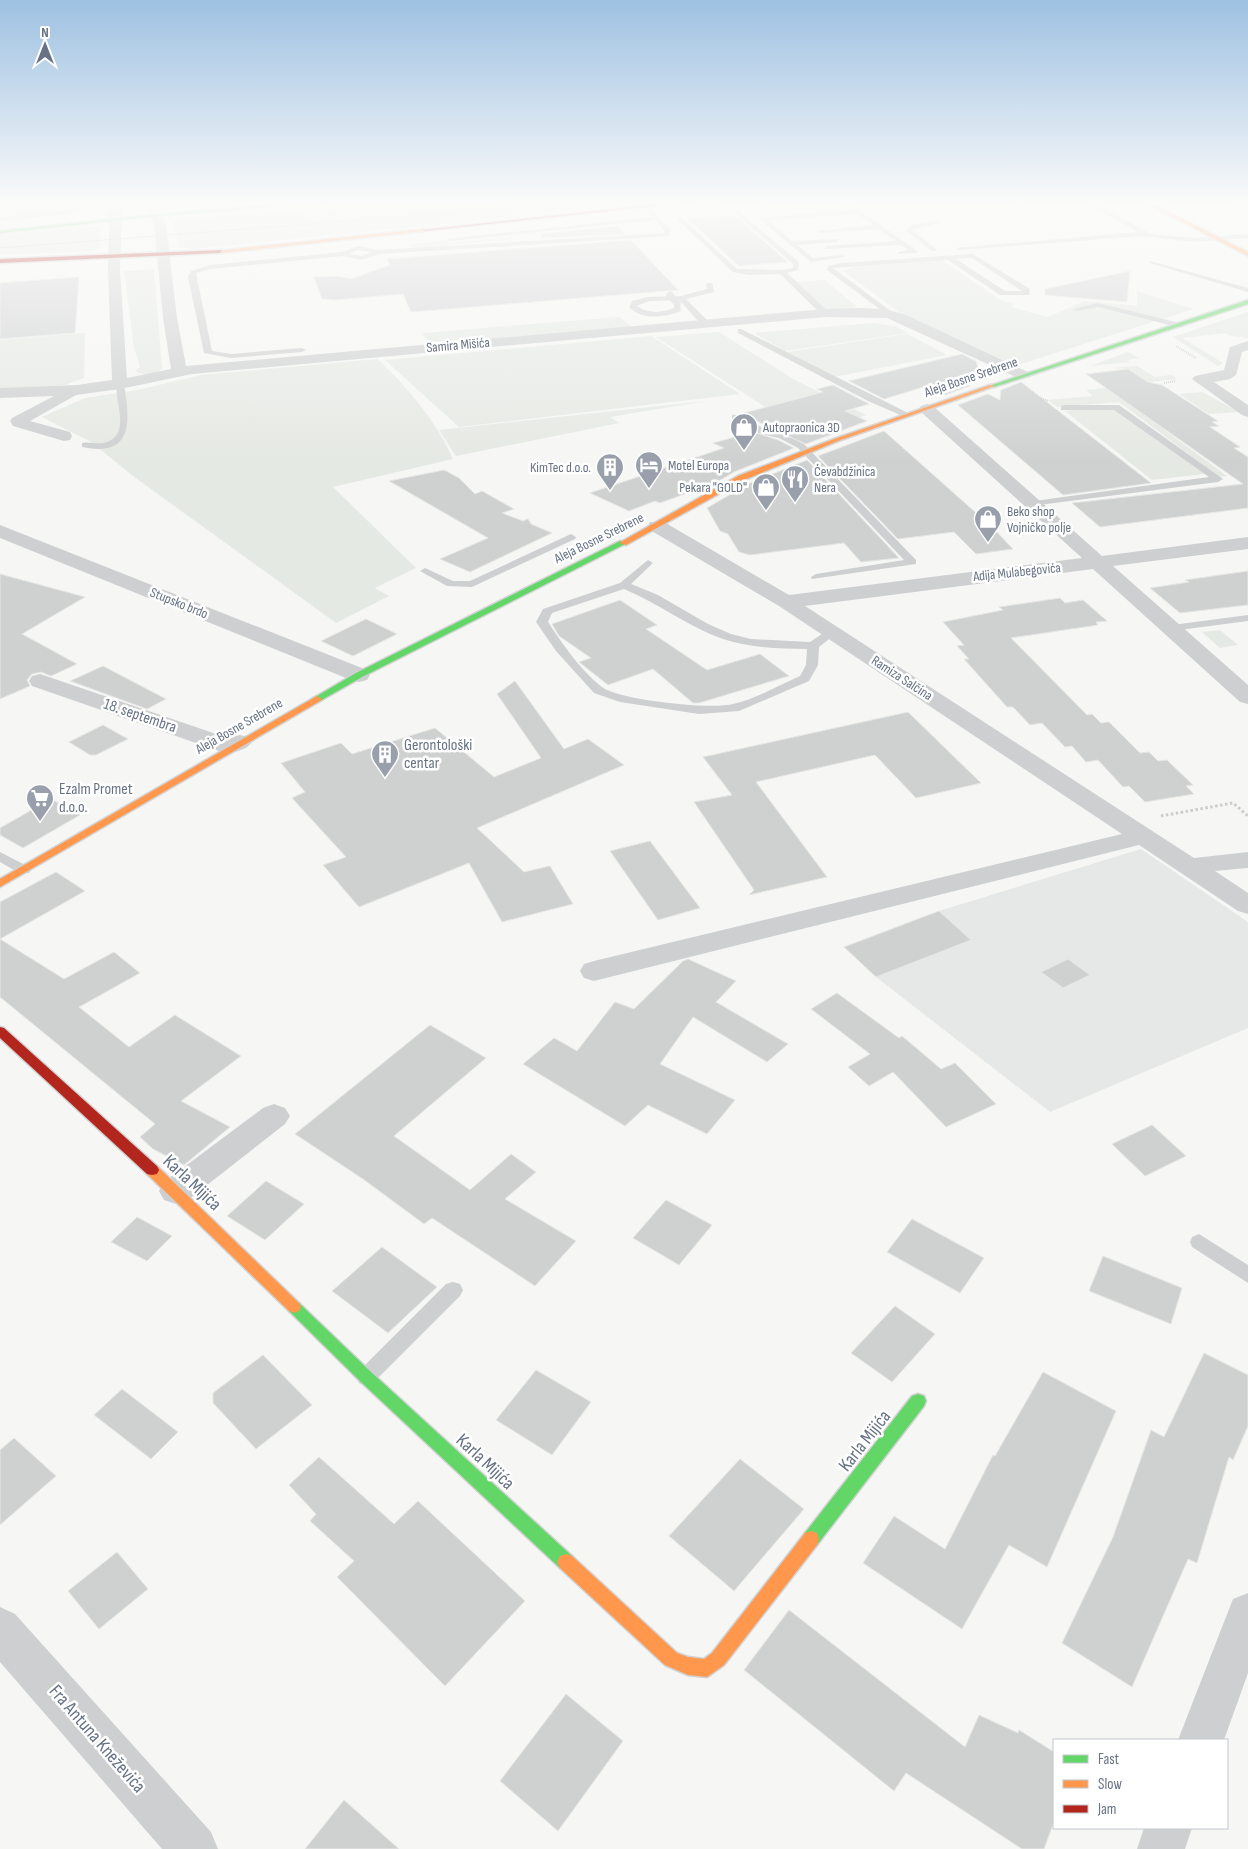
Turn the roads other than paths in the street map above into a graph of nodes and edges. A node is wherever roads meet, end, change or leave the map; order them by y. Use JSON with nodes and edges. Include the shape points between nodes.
{"nodes":[{"id":1,"x":116,"y":289,"type":"edge"},
{"id":2,"x":167,"y":289,"type":"edge"},
{"id":3,"x":195,"y":289,"type":"edge"},
{"id":4,"x":711,"y":289,"type":"edge"},
{"id":5,"x":800,"y":289,"type":"edge"},
{"id":6,"x":856,"y":289,"type":"edge"},
{"id":7,"x":997,"y":289,"type":"edge"},
{"id":8,"x":1024,"y":289,"type":"edge"},
{"id":9,"x":669,"y":293,"type":"dead end"},
{"id":10,"x":679,"y":300,"type":"junction"},
{"id":11,"x":1248,"y":302,"type":"edge"},
{"id":12,"x":1076,"y":309,"type":"dead end"},
{"id":13,"x":825,"y":313,"type":"junction"},
{"id":14,"x":889,"y":314,"type":"junction"},
{"id":15,"x":705,"y":323,"type":"junction"},
{"id":16,"x":1177,"y":325,"type":"junction"},
{"id":17,"x":741,"y":331,"type":"dead end"},
{"id":18,"x":1248,"y":345,"type":"edge"},
{"id":19,"x":302,"y":350,"type":"dead end"},
{"id":20,"x":179,"y":371,"type":"junction"},
{"id":21,"x":1024,"y":375,"type":"junction"},
{"id":22,"x":120,"y":384,"type":"junction"},
{"id":23,"x":76,"y":390,"type":"junction"},
{"id":24,"x":0,"y":392,"type":"edge"},
{"id":25,"x":1064,"y":408,"type":"road end"},
{"id":26,"x":926,"y":409,"type":"junction"},
{"id":27,"x":1248,"y":412,"type":"edge"},
{"id":28,"x":908,"y":415,"type":"junction"},
{"id":29,"x":735,"y":417,"type":"dead end"},
{"id":30,"x":64,"y":436,"type":"dead end"},
{"id":31,"x":85,"y":445,"type":"dead end"},
{"id":32,"x":807,"y":451,"type":"junction"},
{"id":33,"x":1034,"y":504,"type":"junction"},
{"id":34,"x":657,"y":526,"type":"junction"},
{"id":35,"x":0,"y":531,"type":"edge"},
{"id":36,"x":570,"y":538,"type":"dead end"},
{"id":37,"x":1248,"y":543,"type":"edge"},
{"id":38,"x":1100,"y":562,"type":"junction"},
{"id":39,"x":648,"y":563,"type":"dead end"},
{"id":40,"x":425,"y":571,"type":"dead end"},
{"id":41,"x":816,"y":577,"type":"dead end"},
{"id":42,"x":624,"y":585,"type":"junction"},
{"id":43,"x":786,"y":602,"type":"junction"},
{"id":44,"x":1248,"y":618,"type":"edge"},
{"id":45,"x":1172,"y":628,"type":"junction"},
{"id":46,"x":832,"y":632,"type":"junction"},
{"id":47,"x":813,"y":646,"type":"junction"},
{"id":48,"x":359,"y":675,"type":"junction"},
{"id":49,"x":40,"y":682,"type":"dead end"},
{"id":50,"x":1248,"y":697,"type":"edge"},
{"id":51,"x":240,"y":742,"type":"junction"},
{"id":52,"x":1150,"y":826,"type":"junction"},
{"id":53,"x":0,"y":856,"type":"edge"},
{"id":54,"x":1248,"y":860,"type":"edge"},
{"id":55,"x":1190,"y":866,"type":"junction"},
{"id":56,"x":24,"y":870,"type":"junction"},
{"id":57,"x":0,"y":884,"type":"edge"},
{"id":58,"x":1248,"y":906,"type":"edge"},
{"id":59,"x":594,"y":971,"type":"dead end"},
{"id":60,"x":0,"y":1031,"type":"edge"},
{"id":61,"x":274,"y":1116,"type":"dead end"},
{"id":62,"x":176,"y":1191,"type":"junction"},
{"id":63,"x":1199,"y":1242,"type":"dead end"},
{"id":64,"x":1248,"y":1275,"type":"edge"},
{"id":65,"x":453,"y":1290,"type":"dead end"},
{"id":66,"x":366,"y":1376,"type":"junction"},
{"id":67,"x":918,"y":1401,"type":"dead end"},
{"id":68,"x":1248,"y":1614,"type":"edge"},
{"id":69,"x":0,"y":1629,"type":"edge"},
{"id":70,"x":1201,"y":1739,"type":"edge"},
{"id":71,"x":1168,"y":1829,"type":"edge"},
{"id":72,"x":194,"y":1849,"type":"edge"},
{"id":73,"x":1160,"y":1849,"type":"edge"}],
"edges":[{"from":1,"to":22,"type":"street"},
{"from":2,"to":20,"type":"street"},
{"from":3,"to":19,"type":"lane","via":[[208,353],[231,356]]},
{"from":4,"to":10,"type":"lane"},
{"from":5,"to":13,"type":"lane"},
{"from":6,"to":14,"type":"lane"},
{"from":7,"to":8,"type":"lane","via":[[1003,293],[1026,293]]},
{"from":9,"to":10,"type":"lane","bridge":true},
{"from":10,"to":10,"type":"lane","via":[[643,300],[633,307],[641,312],[665,313],[678,309]]},
{"from":10,"to":15,"type":"lane"},
{"from":11,"to":16,"type":"street","name":"Aleja Bosne Srebrene"},
{"from":12,"to":16,"type":"lane","via":[[1098,305]]},
{"from":13,"to":14,"type":"street","name":"Samira Mišića"},
{"from":13,"to":15,"type":"street","name":"Samira Mišića"},
{"from":14,"to":21,"type":"street","name":"Samira Mišića"},
{"from":15,"to":20,"type":"street","name":"Samira Mišića"},
{"from":16,"to":21,"type":"street","name":"Aleja Bosne Srebrene"},
{"from":17,"to":28,"type":"lane"},
{"from":18,"to":27,"type":"street","via":[[1235,350],[1231,372],[1225,376],[1200,379]]},
{"from":20,"to":22,"type":"street","name":"Samira Mišića"},
{"from":21,"to":26,"type":"street","name":"Aleja Bosne Srebrene"},
{"from":22,"to":23,"type":"street","name":"Samira Mišića"},
{"from":22,"to":31,"type":"lane","via":[[126,428],[122,436],[111,444]]},
{"from":23,"to":24,"type":"street"},
{"from":23,"to":30,"type":"street","via":[[18,421]]},
{"from":25,"to":33,"type":"lane","via":[[1116,406],[1218,479]]},
{"from":26,"to":28,"type":"street","name":"Aleja Bosne Srebrene"},
{"from":26,"to":33,"type":"street"},
{"from":28,"to":32,"type":"street","name":"Aleja Bosne Srebrene"},
{"from":29,"to":32,"type":"lane","via":[[764,432],[782,436]]},
{"from":32,"to":34,"type":"street","name":"Aleja Bosne Srebrene","via":[[741,478]]},
{"from":32,"to":41,"type":"lane","via":[[912,562]]},
{"from":33,"to":38,"type":"street"},
{"from":34,"to":43,"type":"street","name":"Ramiza Salčina"},
{"from":34,"to":48,"type":"street","name":"Aleja Bosne Srebrene"},
{"from":35,"to":48,"type":"street","name":"Stupsko brdo"},
{"from":36,"to":40,"type":"lane","via":[[472,584],[451,584]]},
{"from":37,"to":38,"type":"street","name":"Adija Mulabegovića"},
{"from":38,"to":43,"type":"street","name":"Adija Mulabegovića"},
{"from":38,"to":45,"type":"street"},
{"from":39,"to":42,"type":"lane"},
{"from":42,"to":47,"type":"lane","via":[[654,597],[727,636],[775,645]]},
{"from":42,"to":47,"type":"lane","via":[[547,611],[542,622],[560,649],[598,690],[620,698],[699,710],[734,708],[805,678],[812,665]]},
{"from":43,"to":46,"type":"street","name":"Ramiza Salčina"},
{"from":44,"to":45,"type":"lane"},
{"from":45,"to":50,"type":"street"},
{"from":46,"to":47,"type":"lane"},
{"from":46,"to":52,"type":"street","name":"Ramiza Salčina"},
{"from":48,"to":51,"type":"street","name":"Aleja Bosne Srebrene"},
{"from":49,"to":51,"type":"street","name":"18. septembra","via":[[227,746]]},
{"from":51,"to":56,"type":"street","name":"Aleja Bosne Srebrene"},
{"from":52,"to":55,"type":"street","name":"Ramiza Salčina"},
{"from":52,"to":59,"type":"street"},
{"from":53,"to":56,"type":"lane"},
{"from":54,"to":55,"type":"street"},
{"from":55,"to":58,"type":"street","name":"Ramiza Salčina"},
{"from":56,"to":57,"type":"street","name":"Aleja Bosne Srebrene"},
{"from":60,"to":62,"type":"street","name":"Karla Mijića"},
{"from":61,"to":62,"type":"street"},
{"from":62,"to":66,"type":"street","name":"Karla Mijića"},
{"from":63,"to":64,"type":"lane"},
{"from":65,"to":66,"type":"lane"},
{"from":66,"to":67,"type":"street","name":"Karla Mijića","via":[[671,1659],[688,1666],[707,1668],[718,1659]]},
{"from":68,"to":70,"type":"street"},
{"from":69,"to":72,"type":"street","name":"Fra Antuna Kneževića"},
{"from":71,"to":73,"type":"street"}]}
